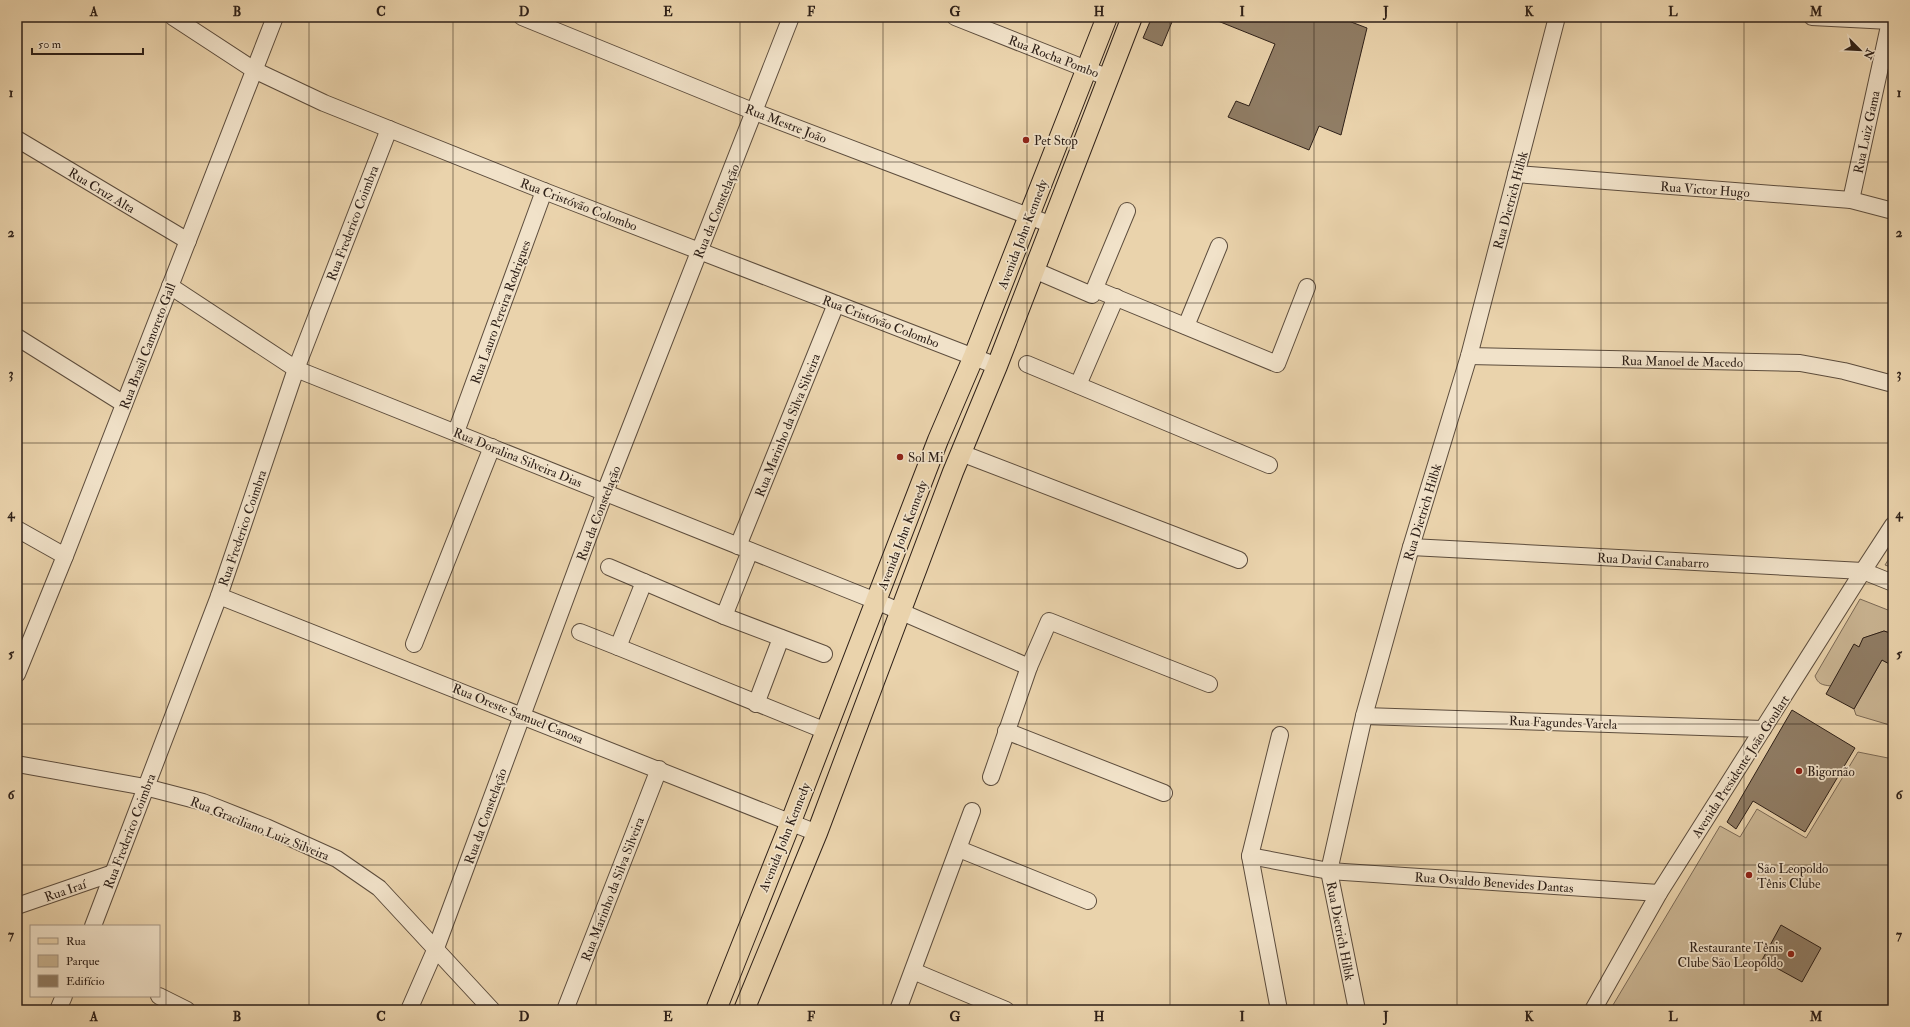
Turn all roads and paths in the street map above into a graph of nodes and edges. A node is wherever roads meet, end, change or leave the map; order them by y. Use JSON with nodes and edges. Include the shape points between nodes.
{"nodes":[{"id":1,"x":173,"y":17,"type":"edge"},
{"id":2,"x":274,"y":17,"type":"edge"},
{"id":3,"x":522,"y":17,"type":"edge"},
{"id":4,"x":791,"y":17,"type":"edge"},
{"id":5,"x":955,"y":17,"type":"edge"},
{"id":6,"x":1107,"y":17,"type":"edge"},
{"id":7,"x":1132,"y":17,"type":"edge"},
{"id":8,"x":1557,"y":17,"type":"edge"},
{"id":9,"x":1812,"y":17,"type":"edge"},
{"id":10,"x":1890,"y":19,"type":"edge"},
{"id":11,"x":1087,"y":68,"type":"junction"},
{"id":12,"x":254,"y":70,"type":"junction"},
{"id":13,"x":1109,"y":78,"type":"junction"},
{"id":14,"x":755,"y":112,"type":"junction"},
{"id":15,"x":389,"y":129,"type":"junction"},
{"id":16,"x":17,"y":139,"type":"edge"},
{"id":17,"x":1516,"y":174,"type":"junction"},
{"id":18,"x":544,"y":191,"type":"junction"},
{"id":19,"x":1851,"y":200,"type":"junction"},
{"id":20,"x":1127,"y":211,"type":"dead end"},
{"id":21,"x":1893,"y":211,"type":"edge"},
{"id":22,"x":1029,"y":215,"type":"junction"},
{"id":23,"x":1052,"y":225,"type":"junction"},
{"id":24,"x":188,"y":241,"type":"junction"},
{"id":25,"x":1219,"y":246,"type":"dead end"},
{"id":26,"x":700,"y":251,"type":"junction"},
{"id":27,"x":1034,"y":270,"type":"junction"},
{"id":28,"x":170,"y":286,"type":"junction"},
{"id":29,"x":1307,"y":287,"type":"dead end"},
{"id":30,"x":1095,"y":289,"type":"junction"},
{"id":31,"x":1116,"y":297,"type":"junction"},
{"id":32,"x":836,"y":304,"type":"junction"},
{"id":33,"x":1186,"y":326,"type":"junction"},
{"id":34,"x":17,"y":337,"type":"edge"},
{"id":35,"x":974,"y":356,"type":"junction"},
{"id":36,"x":1469,"y":356,"type":"junction"},
{"id":37,"x":1027,"y":364,"type":"dead end"},
{"id":38,"x":997,"y":366,"type":"junction"},
{"id":39,"x":296,"y":369,"type":"junction"},
{"id":40,"x":1893,"y":384,"type":"edge"},
{"id":41,"x":1078,"y":385,"type":"junction"},
{"id":42,"x":124,"y":404,"type":"junction"},
{"id":43,"x":456,"y":432,"type":"junction"},
{"id":44,"x":492,"y":447,"type":"junction"},
{"id":45,"x":961,"y":453,"type":"junction"},
{"id":46,"x":1268,"y":464,"type":"dead end"},
{"id":47,"x":605,"y":492,"type":"junction"},
{"id":48,"x":1893,"y":525,"type":"edge"},
{"id":49,"x":17,"y":529,"type":"edge"},
{"id":50,"x":1411,"y":547,"type":"junction"},
{"id":51,"x":744,"y":548,"type":"junction"},
{"id":52,"x":65,"y":556,"type":"junction"},
{"id":53,"x":1239,"y":560,"type":"dead end"},
{"id":54,"x":609,"y":567,"type":"dead end"},
{"id":55,"x":1862,"y":571,"type":"junction"},
{"id":56,"x":644,"y":582,"type":"junction"},
{"id":57,"x":1893,"y":583,"type":"edge"},
{"id":58,"x":219,"y":596,"type":"junction"},
{"id":59,"x":876,"y":601,"type":"junction"},
{"id":60,"x":901,"y":612,"type":"junction"},
{"id":61,"x":724,"y":616,"type":"junction"},
{"id":62,"x":580,"y":632,"type":"dead end"},
{"id":63,"x":781,"y":638,"type":"junction"},
{"id":64,"x":414,"y":644,"type":"dead end"},
{"id":65,"x":618,"y":647,"type":"junction"},
{"id":66,"x":824,"y":654,"type":"dead end"},
{"id":67,"x":1029,"y":667,"type":"junction"},
{"id":68,"x":17,"y":674,"type":"edge"},
{"id":69,"x":1209,"y":684,"type":"dead end"},
{"id":70,"x":756,"y":704,"type":"junction"},
{"id":71,"x":522,"y":715,"type":"junction"},
{"id":72,"x":1364,"y":716,"type":"junction"},
{"id":73,"x":1763,"y":729,"type":"junction"},
{"id":74,"x":826,"y":731,"type":"junction"},
{"id":75,"x":1006,"y":731,"type":"junction"},
{"id":76,"x":1280,"y":734,"type":"dead end"},
{"id":77,"x":17,"y":764,"type":"edge"},
{"id":78,"x":658,"y":769,"type":"junction"},
{"id":79,"x":991,"y":776,"type":"dead end"},
{"id":80,"x":145,"y":787,"type":"junction"},
{"id":81,"x":1164,"y":793,"type":"dead end"},
{"id":82,"x":972,"y":811,"type":"dead end"},
{"id":83,"x":790,"y":824,"type":"junction"},
{"id":84,"x":817,"y":833,"type":"junction"},
{"id":85,"x":959,"y":848,"type":"junction"},
{"id":86,"x":1250,"y":856,"type":"junction"},
{"id":87,"x":1328,"y":871,"type":"junction"},
{"id":88,"x":113,"y":873,"type":"junction"},
{"id":89,"x":1659,"y":893,"type":"junction"},
{"id":90,"x":1088,"y":901,"type":"dead end"},
{"id":91,"x":17,"y":906,"type":"edge"},
{"id":92,"x":93,"y":925,"type":"edge"},
{"id":93,"x":436,"y":948,"type":"junction"},
{"id":94,"x":913,"y":972,"type":"junction"},
{"id":95,"x":160,"y":996,"type":"edge"},
{"id":96,"x":64,"y":997,"type":"edge"},
{"id":97,"x":58,"y":1010,"type":"edge"},
{"id":98,"x":187,"y":1010,"type":"edge"},
{"id":99,"x":409,"y":1010,"type":"edge"},
{"id":100,"x":492,"y":1010,"type":"edge"},
{"id":101,"x":565,"y":1010,"type":"edge"},
{"id":102,"x":716,"y":1010,"type":"edge"},
{"id":103,"x":744,"y":1010,"type":"edge"},
{"id":104,"x":898,"y":1010,"type":"edge"},
{"id":105,"x":1006,"y":1010,"type":"edge"},
{"id":106,"x":1280,"y":1010,"type":"edge"},
{"id":107,"x":1357,"y":1010,"type":"edge"},
{"id":108,"x":1593,"y":1010,"type":"edge"}],
"edges":[{"from":1,"to":12,"type":"street","name":"Rua Cristóvão Colombo"},
{"from":2,"to":12,"type":"street","name":"Rua Brasil Camoreto Gall"},
{"from":3,"to":14,"type":"street","name":"Rua Mestre João"},
{"from":4,"to":14,"type":"street","name":"Rua da Constelação"},
{"from":5,"to":11,"type":"street","name":"Rua Rocha Pombo"},
{"from":6,"to":11,"type":"main road","name":"Avenida John Kennedy"},
{"from":7,"to":13,"type":"main road","name":"Avenida John Kennedy"},
{"from":8,"to":17,"type":"street","name":"Rua Dietrich Hilbk"},
{"from":9,"to":10,"type":"street"},
{"from":10,"to":19,"type":"street","name":"Rua Luiz Gama"},
{"from":11,"to":13,"type":"street","name":"Rua Rocha Pombo"},
{"from":11,"to":22,"type":"main road","name":"Avenida John Kennedy"},
{"from":12,"to":15,"type":"street","name":"Rua Cristóvão Colombo","via":[[324,103]]},
{"from":12,"to":24,"type":"street","name":"Rua Brasil Camoreto Gall"},
{"from":13,"to":23,"type":"main road","name":"Avenida John Kennedy"},
{"from":14,"to":22,"type":"street","name":"Rua Mestre João"},
{"from":14,"to":26,"type":"street","name":"Rua da Constelação"},
{"from":15,"to":18,"type":"street","name":"Rua Cristóvão Colombo"},
{"from":15,"to":39,"type":"street","name":"Rua Frederico Coimbra"},
{"from":16,"to":24,"type":"street","name":"Rua Cruz Alta"},
{"from":17,"to":19,"type":"street","name":"Rua Victor Hugo"},
{"from":17,"to":36,"type":"street","name":"Rua Dietrich Hilbk"},
{"from":18,"to":26,"type":"street","name":"Rua Cristóvão Colombo"},
{"from":18,"to":43,"type":"street","name":"Rua Lauro Pereira Rodrigues"},
{"from":19,"to":21,"type":"street","name":"Rua Victor Hugo"},
{"from":20,"to":30,"type":"street"},
{"from":22,"to":23,"type":"street","name":"Rua Mestre João"},
{"from":22,"to":35,"type":"main road","name":"Avenida John Kennedy"},
{"from":23,"to":27,"type":"main road","name":"Avenida John Kennedy"},
{"from":24,"to":28,"type":"street","name":"Rua Brasil Camoreto Gall"},
{"from":25,"to":33,"type":"street"},
{"from":26,"to":32,"type":"street","name":"Rua Cristóvão Colombo"},
{"from":26,"to":47,"type":"street","name":"Rua da Constelação"},
{"from":27,"to":30,"type":"street","via":[[1092,295]]},
{"from":27,"to":38,"type":"main road","name":"Avenida John Kennedy"},
{"from":28,"to":39,"type":"street","name":"Rua Doralina Silveira Dias"},
{"from":28,"to":42,"type":"street","name":"Rua Brasil Camoreto Gall"},
{"from":29,"to":33,"type":"street","via":[[1277,364]]},
{"from":30,"to":31,"type":"street"},
{"from":31,"to":33,"type":"street"},
{"from":31,"to":41,"type":"street"},
{"from":32,"to":35,"type":"street","name":"Rua Cristóvão Colombo"},
{"from":32,"to":51,"type":"street","name":"Rua Marinho da Silva Silveira"},
{"from":34,"to":42,"type":"street"},
{"from":35,"to":38,"type":"street","name":"Rua Cristóvão Colombo"},
{"from":35,"to":59,"type":"main road","name":"Avenida John Kennedy","via":[[938,440]]},
{"from":36,"to":40,"type":"street","name":"Rua Manoel de Macedo","via":[[1800,363],[1844,370]]},
{"from":36,"to":50,"type":"street","name":"Rua Dietrich Hilbk"},
{"from":37,"to":41,"type":"street"},
{"from":38,"to":45,"type":"main road","name":"Avenida John Kennedy"},
{"from":39,"to":43,"type":"street","name":"Rua Doralina Silveira Dias"},
{"from":39,"to":58,"type":"street","name":"Rua Frederico Coimbra"},
{"from":41,"to":46,"type":"street"},
{"from":42,"to":52,"type":"street","name":"Rua Brasil Camoreto Gall"},
{"from":43,"to":44,"type":"street","name":"Rua Doralina Silveira Dias"},
{"from":44,"to":47,"type":"street","name":"Rua Doralina Silveira Dias"},
{"from":44,"to":64,"type":"street"},
{"from":45,"to":53,"type":"street"},
{"from":45,"to":60,"type":"main road","name":"Avenida John Kennedy"},
{"from":47,"to":51,"type":"street","name":"Rua Doralina Silveira Dias"},
{"from":47,"to":71,"type":"street","name":"Rua da Constelação"},
{"from":48,"to":55,"type":"street","name":"Avenida Presidente João Goulart"},
{"from":49,"to":52,"type":"street"},
{"from":50,"to":55,"type":"street","name":"Rua David Canabarro"},
{"from":50,"to":72,"type":"street","name":"Rua Dietrich Hilbk"},
{"from":51,"to":59,"type":"street","name":"Rua Doralina Silveira Dias"},
{"from":51,"to":61,"type":"street","name":"Rua Marinho da Silva Silveira"},
{"from":52,"to":68,"type":"street","name":"Rua Brasil Camoreto Gall"},
{"from":54,"to":56,"type":"street"},
{"from":55,"to":57,"type":"street","name":"Rua David Canabarro"},
{"from":55,"to":73,"type":"street","name":"Avenida Presidente João Goulart"},
{"from":56,"to":61,"type":"street"},
{"from":56,"to":65,"type":"street"},
{"from":58,"to":71,"type":"street","name":"Rua Oreste Samuel Canosa"},
{"from":58,"to":80,"type":"street","name":"Rua Frederico Coimbra"},
{"from":59,"to":60,"type":"street","name":"Rua Doralina Silveira Dias"},
{"from":59,"to":74,"type":"main road","name":"Avenida John Kennedy"},
{"from":60,"to":67,"type":"street","name":"Rua Doralina Silveira Dias"},
{"from":60,"to":84,"type":"main road","name":"Avenida John Kennedy"},
{"from":61,"to":63,"type":"street"},
{"from":62,"to":65,"type":"street"},
{"from":63,"to":66,"type":"street"},
{"from":63,"to":70,"type":"street"},
{"from":65,"to":70,"type":"street"},
{"from":67,"to":69,"type":"street","via":[[1049,621]]},
{"from":67,"to":75,"type":"street"},
{"from":70,"to":74,"type":"street"},
{"from":71,"to":78,"type":"street","name":"Rua Oreste Samuel Canosa"},
{"from":71,"to":93,"type":"street","name":"Rua da Constelação"},
{"from":72,"to":73,"type":"street","name":"Rua Fagundes Varela"},
{"from":72,"to":87,"type":"street","name":"Rua Dietrich Hilbk"},
{"from":73,"to":89,"type":"street","name":"Avenida Presidente João Goulart"},
{"from":74,"to":83,"type":"main road","name":"Avenida John Kennedy"},
{"from":75,"to":79,"type":"street"},
{"from":75,"to":81,"type":"street"},
{"from":76,"to":86,"type":"street"},
{"from":77,"to":80,"type":"street","name":"Rua Graciliano Luiz Silveira"},
{"from":78,"to":83,"type":"street","name":"Rua Oreste Samuel Canosa"},
{"from":78,"to":101,"type":"street","name":"Rua Marinho da Silva Silveira"},
{"from":80,"to":88,"type":"street","name":"Rua Frederico Coimbra"},
{"from":80,"to":93,"type":"street","name":"Rua Graciliano Luiz Silveira","via":[[204,802],[337,858],[379,888]]},
{"from":82,"to":85,"type":"street"},
{"from":83,"to":84,"type":"street","name":"Rua Oreste Samuel Canosa"},
{"from":83,"to":102,"type":"main road","name":"Avenida John Kennedy"},
{"from":84,"to":103,"type":"main road","name":"Avenida John Kennedy"},
{"from":85,"to":90,"type":"street"},
{"from":85,"to":94,"type":"street"},
{"from":86,"to":87,"type":"street","name":"Rua Osvaldo Benevides Dantas"},
{"from":86,"to":106,"type":"street"},
{"from":87,"to":89,"type":"street","name":"Rua Osvaldo Benevides Dantas"},
{"from":87,"to":107,"type":"street","name":"Rua Dietrich Hilbk"},
{"from":88,"to":91,"type":"street","name":"Rua Iraí"},
{"from":88,"to":92,"type":"street","name":"Rua Frederico Coimbra"},
{"from":89,"to":108,"type":"street","name":"Avenida Presidente João Goulart"},
{"from":93,"to":99,"type":"street","name":"Rua da Constelação"},
{"from":93,"to":100,"type":"street","name":"Rua Graciliano Luiz Silveira"},
{"from":94,"to":104,"type":"street"},
{"from":94,"to":105,"type":"street"},
{"from":95,"to":98,"type":"street"},
{"from":96,"to":97,"type":"street"}]}
